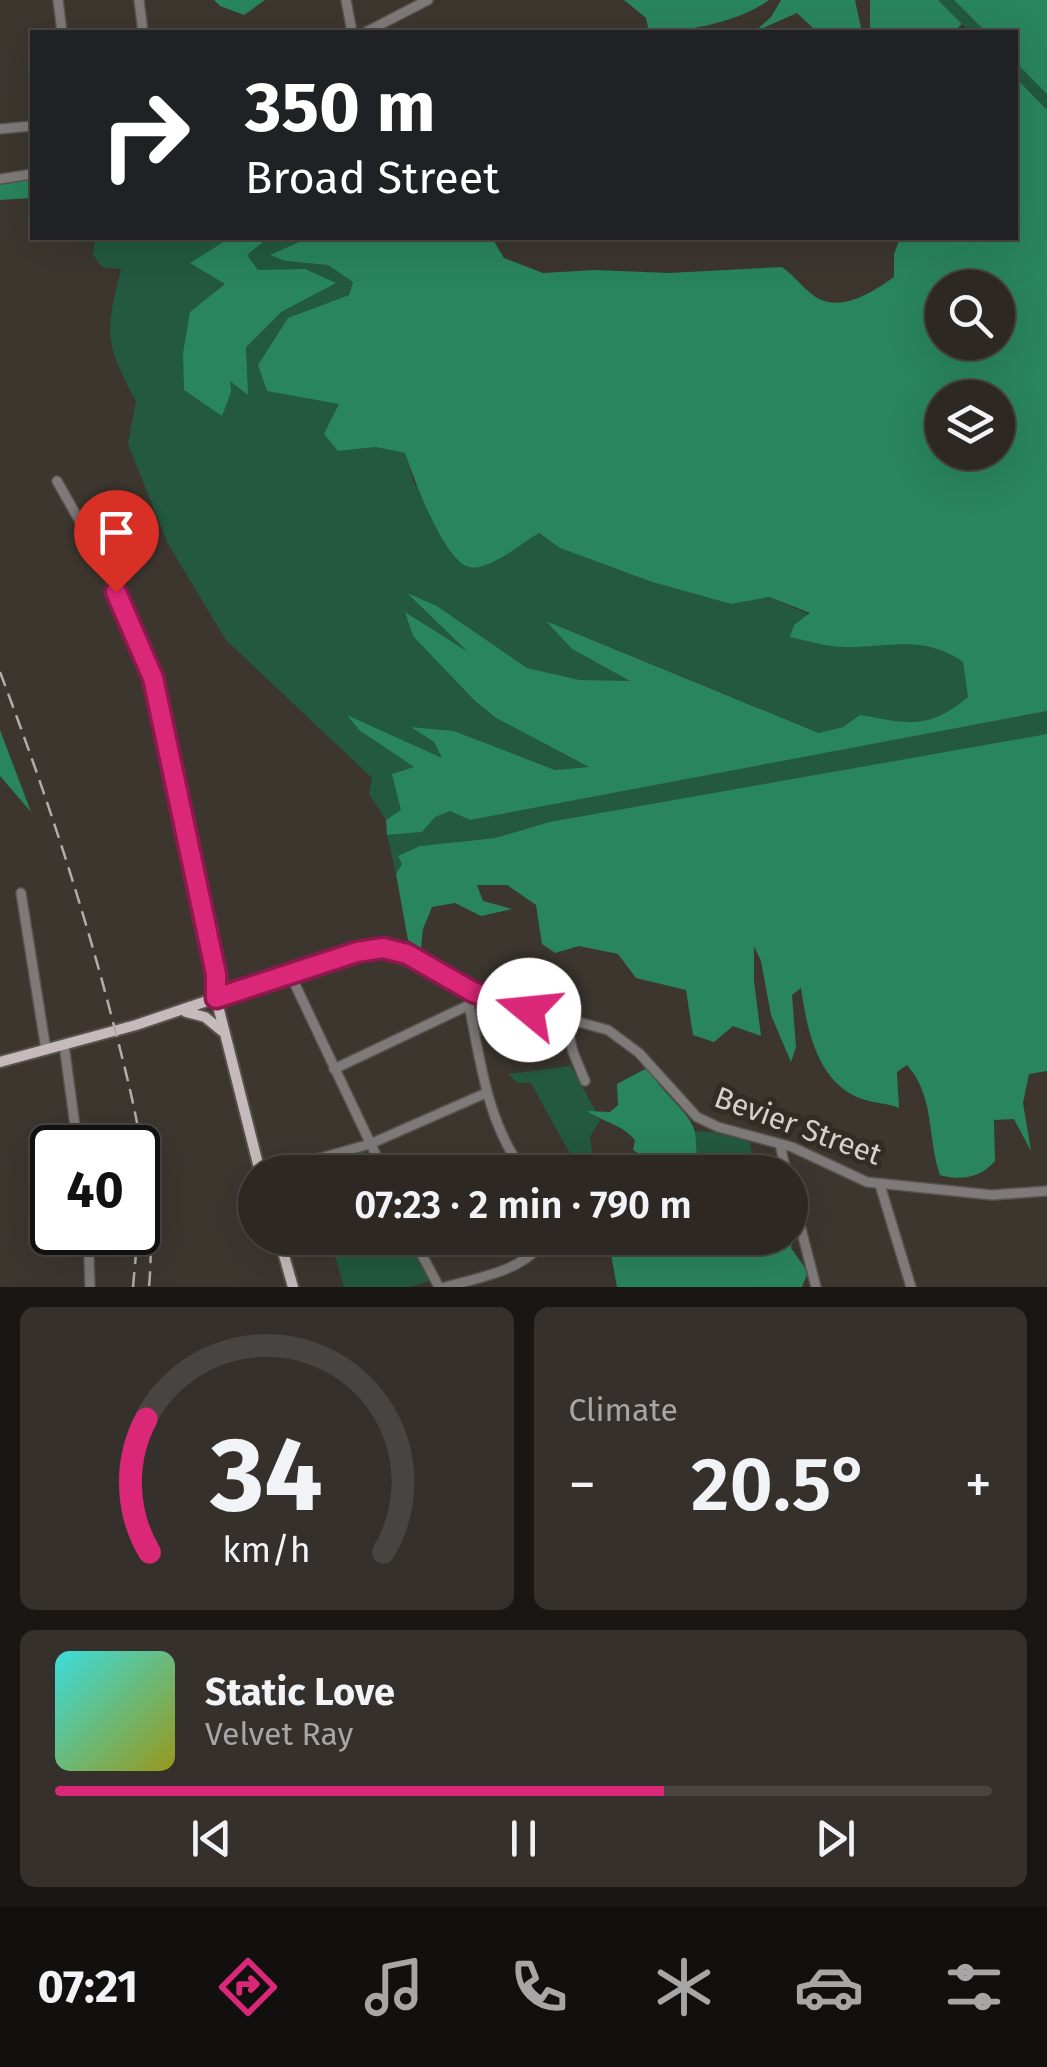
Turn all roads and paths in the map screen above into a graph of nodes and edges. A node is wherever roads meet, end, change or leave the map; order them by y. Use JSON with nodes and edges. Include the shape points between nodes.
{"nodes":[{"id":1,"x":58,"y":0,"type":"edge"},
{"id":2,"x":139,"y":0,"type":"edge"},
{"id":3,"x":346,"y":0,"type":"edge"},
{"id":4,"x":428,"y":0,"type":"edge"},
{"id":5,"x":62,"y":30,"type":"edge"},
{"id":6,"x":143,"y":30,"type":"edge"},
{"id":7,"x":352,"y":30,"type":"edge"},
{"id":8,"x":370,"y":30,"type":"edge"},
{"id":9,"x":30,"y":126,"type":"edge"},
{"id":10,"x":0,"y":130,"type":"edge"},
{"id":11,"x":30,"y":174,"type":"edge"},
{"id":12,"x":0,"y":179,"type":"edge"},
{"id":13,"x":56,"y":481,"type":"dead end"},
{"id":14,"x":21,"y":893,"type":"dead end"},
{"id":15,"x":290,"y":976,"type":"junction"},
{"id":16,"x":473,"y":992,"type":"junction"},
{"id":17,"x":216,"y":998,"type":"junction"},
{"id":18,"x":469,"y":1004,"type":"junction"},
{"id":19,"x":170,"y":1014,"type":"junction"},
{"id":20,"x":566,"y":1017,"type":"junction"},
{"id":21,"x":222,"y":1032,"type":"junction"},
{"id":22,"x":64,"y":1044,"type":"junction"},
{"id":23,"x":46,"y":1050,"type":"junction"},
{"id":24,"x":0,"y":1062,"type":"edge"},
{"id":25,"x":334,"y":1070,"type":"junction"},
{"id":26,"x":585,"y":1080,"type":"dead end"},
{"id":27,"x":486,"y":1094,"type":"junction"},
{"id":28,"x":75,"y":1125,"type":"edge"},
{"id":29,"x":370,"y":1144,"type":"junction"},
{"id":30,"x":780,"y":1144,"type":"junction"},
{"id":31,"x":255,"y":1155,"type":"edge"},
{"id":32,"x":331,"y":1155,"type":"edge"},
{"id":33,"x":376,"y":1155,"type":"edge"},
{"id":34,"x":513,"y":1155,"type":"edge"},
{"id":35,"x":782,"y":1155,"type":"edge"},
{"id":36,"x":880,"y":1185,"type":"junction"},
{"id":37,"x":1047,"y":1191,"type":"edge"},
{"id":38,"x":89,"y":1255,"type":"edge"},
{"id":39,"x":284,"y":1255,"type":"edge"},
{"id":40,"x":424,"y":1255,"type":"edge"},
{"id":41,"x":532,"y":1255,"type":"edge"},
{"id":42,"x":808,"y":1255,"type":"edge"},
{"id":43,"x":90,"y":1287,"type":"edge"},
{"id":44,"x":293,"y":1287,"type":"edge"},
{"id":45,"x":442,"y":1287,"type":"edge"},
{"id":46,"x":816,"y":1287,"type":"edge"},
{"id":47,"x":911,"y":1287,"type":"edge"}],
"edges":[{"from":1,"to":5,"type":"street"},
{"from":2,"to":6,"type":"street"},
{"from":3,"to":7,"type":"street"},
{"from":4,"to":8,"type":"street"},
{"from":9,"to":10,"type":"street"},
{"from":11,"to":12,"type":"street"},
{"from":13,"to":17,"type":"street","via":[[100,554],[153,678]]},
{"from":14,"to":23,"type":"street"},
{"from":15,"to":16,"type":"street","name":"Bevier Street","via":[[357,952],[391,949]]},
{"from":15,"to":17,"type":"street","name":"Bevier Street"},
{"from":15,"to":25,"type":"street"},
{"from":16,"to":18,"type":"street"},
{"from":16,"to":20,"type":"street","name":"Bevier Street"},
{"from":17,"to":19,"type":"main road","name":"Bevier Street"},
{"from":17,"to":21,"type":"main road"},
{"from":18,"to":25,"type":"street"},
{"from":18,"to":27,"type":"street"},
{"from":19,"to":21,"type":"main road","via":[[201,1015]]},
{"from":19,"to":22,"type":"main road","name":"Bevier Street"},
{"from":20,"to":26,"type":"street"},
{"from":20,"to":30,"type":"street","name":"Bevier Street","via":[[626,1042],[697,1116]]},
{"from":21,"to":31,"type":"main road"},
{"from":22,"to":23,"type":"main road","name":"Bevier Street"},
{"from":22,"to":28,"type":"street"},
{"from":23,"to":24,"type":"main road","name":"Bevier Street"},
{"from":25,"to":29,"type":"street"},
{"from":27,"to":29,"type":"street"},
{"from":27,"to":34,"type":"street"},
{"from":29,"to":32,"type":"street"},
{"from":29,"to":33,"type":"street"},
{"from":30,"to":35,"type":"street"},
{"from":30,"to":36,"type":"street","name":"Bevier Street"},
{"from":36,"to":37,"type":"street","name":"Bevier Street","via":[[1004,1195]]},
{"from":36,"to":47,"type":"street"},
{"from":38,"to":43,"type":"street"},
{"from":39,"to":44,"type":"main road"},
{"from":40,"to":45,"type":"street"},
{"from":41,"to":45,"type":"street"},
{"from":42,"to":46,"type":"street"}]}
